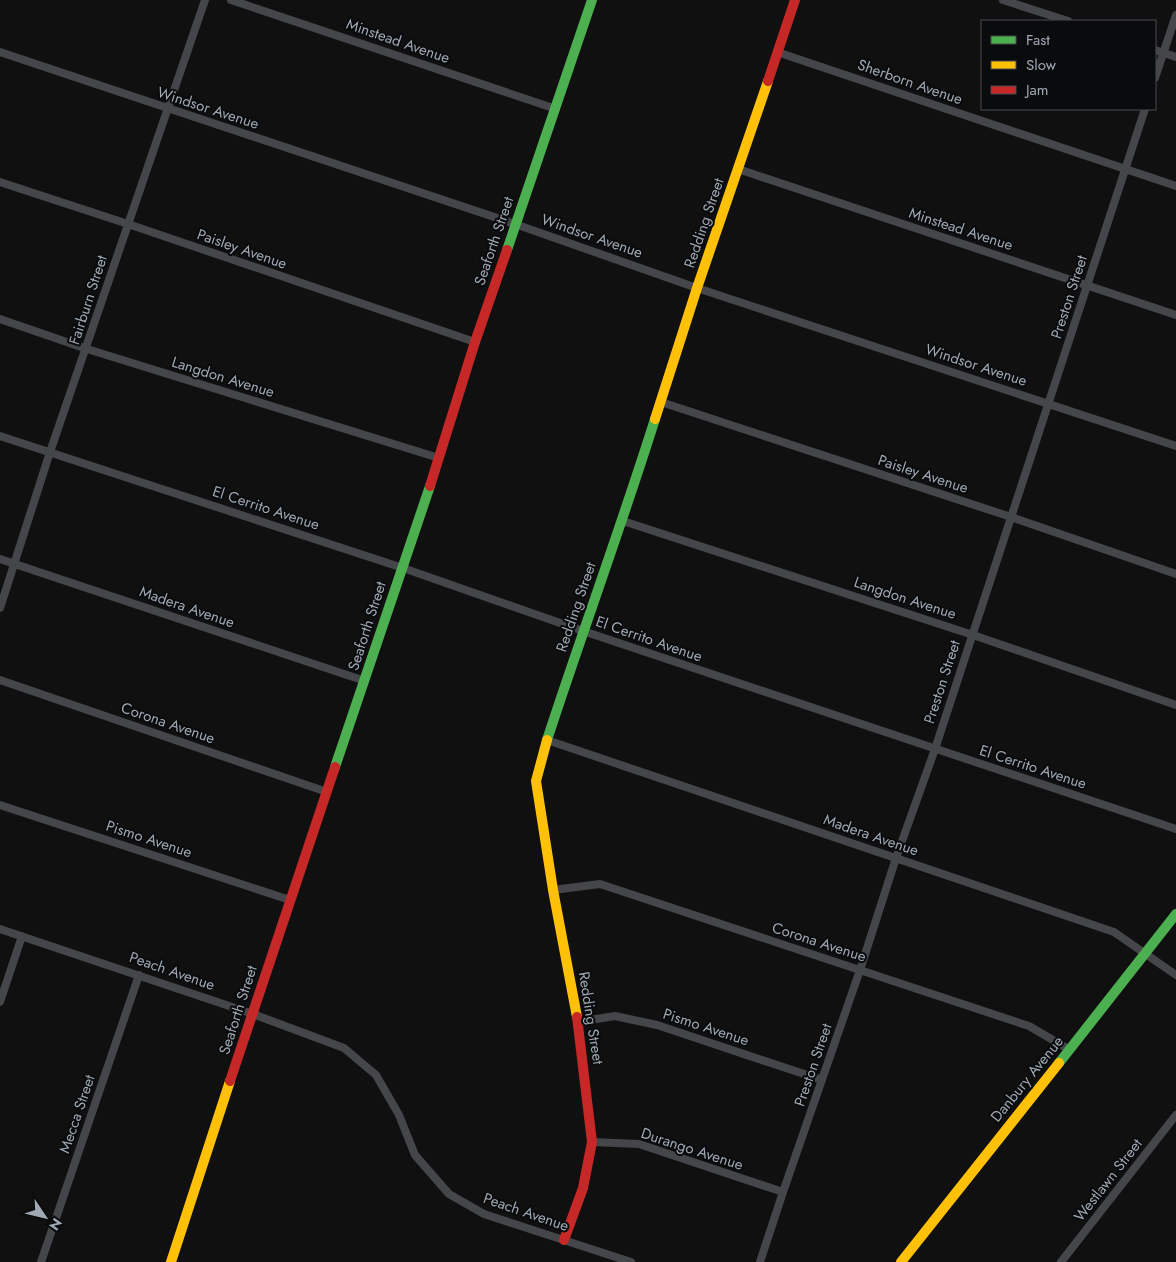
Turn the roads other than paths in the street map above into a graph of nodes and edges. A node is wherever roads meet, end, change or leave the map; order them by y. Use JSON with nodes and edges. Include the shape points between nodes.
{"nodes":[{"id":1,"x":205,"y":0,"type":"edge"},
{"id":2,"x":231,"y":0,"type":"edge"},
{"id":3,"x":592,"y":0,"type":"edge"},
{"id":4,"x":795,"y":0,"type":"edge"},
{"id":5,"x":1003,"y":0,"type":"edge"},
{"id":6,"x":1176,"y":15,"type":"edge"},
{"id":7,"x":1065,"y":20,"type":"edge"},
{"id":8,"x":1159,"y":51,"type":"edge"},
{"id":9,"x":0,"y":52,"type":"edge"},
{"id":10,"x":777,"y":52,"type":"junction"},
{"id":11,"x":1176,"y":57,"type":"edge"},
{"id":12,"x":1156,"y":71,"type":"edge"},
{"id":13,"x":167,"y":108,"type":"junction"},
{"id":14,"x":556,"y":109,"type":"junction"},
{"id":15,"x":1145,"y":110,"type":"edge"},
{"id":16,"x":738,"y":169,"type":"junction"},
{"id":17,"x":1126,"y":170,"type":"junction"},
{"id":18,"x":0,"y":182,"type":"edge"},
{"id":19,"x":1176,"y":186,"type":"edge"},
{"id":20,"x":128,"y":224,"type":"junction"},
{"id":21,"x":515,"y":224,"type":"junction"},
{"id":22,"x":1087,"y":285,"type":"junction"},
{"id":23,"x":697,"y":288,"type":"junction"},
{"id":24,"x":1176,"y":315,"type":"edge"},
{"id":25,"x":0,"y":320,"type":"edge"},
{"id":26,"x":475,"y":342,"type":"junction"},
{"id":27,"x":87,"y":348,"type":"junction"},
{"id":28,"x":661,"y":402,"type":"junction"},
{"id":29,"x":1048,"y":404,"type":"junction"},
{"id":30,"x":0,"y":436,"type":"edge"},
{"id":31,"x":1176,"y":446,"type":"edge"},
{"id":32,"x":50,"y":452,"type":"junction"},
{"id":33,"x":439,"y":458,"type":"junction"},
{"id":34,"x":1011,"y":517,"type":"junction"},
{"id":35,"x":623,"y":520,"type":"junction"},
{"id":36,"x":0,"y":559,"type":"edge"},
{"id":37,"x":14,"y":563,"type":"junction"},
{"id":38,"x":402,"y":568,"type":"junction"},
{"id":39,"x":1176,"y":574,"type":"edge"},
{"id":40,"x":0,"y":608,"type":"edge"},
{"id":41,"x":583,"y":631,"type":"junction"},
{"id":42,"x":973,"y":634,"type":"junction"},
{"id":43,"x":0,"y":680,"type":"edge"},
{"id":44,"x":365,"y":681,"type":"junction"},
{"id":45,"x":1176,"y":705,"type":"edge"},
{"id":46,"x":547,"y":740,"type":"junction"},
{"id":47,"x":935,"y":749,"type":"junction"},
{"id":48,"x":326,"y":792,"type":"junction"},
{"id":49,"x":0,"y":805,"type":"edge"},
{"id":50,"x":1176,"y":829,"type":"edge"},
{"id":51,"x":896,"y":858,"type":"junction"},
{"id":52,"x":553,"y":890,"type":"junction"},
{"id":53,"x":290,"y":900,"type":"junction"},
{"id":54,"x":1176,"y":914,"type":"edge"},
{"id":55,"x":0,"y":929,"type":"edge"},
{"id":56,"x":22,"y":936,"type":"junction"},
{"id":57,"x":1146,"y":953,"type":"junction"},
{"id":58,"x":860,"y":970,"type":"junction"},
{"id":59,"x":138,"y":975,"type":"junction"},
{"id":60,"x":1176,"y":976,"type":"edge"},
{"id":61,"x":0,"y":1002,"type":"edge"},
{"id":62,"x":254,"y":1014,"type":"junction"},
{"id":63,"x":578,"y":1022,"type":"junction"},
{"id":64,"x":1070,"y":1050,"type":"junction"},
{"id":65,"x":822,"y":1080,"type":"junction"},
{"id":66,"x":1176,"y":1115,"type":"edge"},
{"id":67,"x":592,"y":1142,"type":"junction"},
{"id":68,"x":783,"y":1192,"type":"junction"},
{"id":69,"x":564,"y":1240,"type":"junction"},
{"id":70,"x":41,"y":1262,"type":"edge"},
{"id":71,"x":171,"y":1262,"type":"edge"},
{"id":72,"x":631,"y":1262,"type":"edge"},
{"id":73,"x":760,"y":1262,"type":"edge"},
{"id":74,"x":901,"y":1262,"type":"edge"},
{"id":75,"x":1061,"y":1262,"type":"edge"}],
"edges":[{"from":1,"to":13,"type":"street","name":"Fairburn Street"},
{"from":2,"to":14,"type":"street","name":"Minstead Avenue"},
{"from":3,"to":14,"type":"street","name":"Seaforth Street"},
{"from":4,"to":10,"type":"street","name":"Redding Street"},
{"from":5,"to":7,"type":"street"},
{"from":6,"to":8,"type":"street"},
{"from":8,"to":11,"type":"street"},
{"from":8,"to":12,"type":"street"},
{"from":9,"to":13,"type":"street","name":"Windsor Avenue"},
{"from":10,"to":16,"type":"street","name":"Redding Street"},
{"from":10,"to":17,"type":"street","name":"Sherborn Avenue"},
{"from":13,"to":20,"type":"street","name":"Fairburn Street"},
{"from":13,"to":21,"type":"street","name":"Windsor Avenue"},
{"from":14,"to":21,"type":"street","name":"Seaforth Street"},
{"from":15,"to":17,"type":"street","name":"Preston Street"},
{"from":16,"to":22,"type":"street","name":"Minstead Avenue"},
{"from":16,"to":23,"type":"street","name":"Redding Street"},
{"from":17,"to":19,"type":"street","name":"Sherborn Avenue"},
{"from":17,"to":22,"type":"street","name":"Preston Street"},
{"from":18,"to":20,"type":"street","name":"Paisley Avenue"},
{"from":20,"to":26,"type":"street","name":"Paisley Avenue"},
{"from":20,"to":27,"type":"street","name":"Fairburn Street"},
{"from":21,"to":23,"type":"street","name":"Windsor Avenue"},
{"from":21,"to":26,"type":"street","name":"Seaforth Street"},
{"from":22,"to":24,"type":"street","name":"Minstead Avenue"},
{"from":22,"to":29,"type":"street","name":"Preston Street"},
{"from":23,"to":28,"type":"street","name":"Redding Street"},
{"from":23,"to":29,"type":"street","name":"Windsor Avenue"},
{"from":25,"to":27,"type":"street","name":"Langdon Avenue"},
{"from":26,"to":33,"type":"street","name":"Seaforth Street"},
{"from":27,"to":32,"type":"street","name":"Fairburn Street"},
{"from":27,"to":33,"type":"street","name":"Langdon Avenue"},
{"from":28,"to":34,"type":"street","name":"Paisley Avenue"},
{"from":28,"to":35,"type":"street","name":"Redding Street"},
{"from":29,"to":31,"type":"street","name":"Windsor Avenue"},
{"from":29,"to":34,"type":"street","name":"Preston Street"},
{"from":30,"to":32,"type":"street","name":"El Cerrito Avenue"},
{"from":32,"to":37,"type":"street","name":"Fairburn Street"},
{"from":32,"to":38,"type":"street","name":"El Cerrito Avenue"},
{"from":33,"to":38,"type":"street","name":"Seaforth Street"},
{"from":34,"to":39,"type":"street","name":"Paisley Avenue"},
{"from":34,"to":42,"type":"street","name":"Preston Street"},
{"from":35,"to":41,"type":"street","name":"Redding Street"},
{"from":35,"to":42,"type":"street","name":"Langdon Avenue"},
{"from":36,"to":37,"type":"street","name":"Madera Avenue"},
{"from":37,"to":40,"type":"street","name":"Fairburn Street"},
{"from":37,"to":44,"type":"street","name":"Madera Avenue"},
{"from":38,"to":41,"type":"street","name":"El Cerrito Avenue"},
{"from":38,"to":44,"type":"street","name":"Seaforth Street"},
{"from":41,"to":46,"type":"street","name":"Redding Street"},
{"from":41,"to":47,"type":"street","name":"El Cerrito Avenue"},
{"from":42,"to":45,"type":"street","name":"Langdon Avenue"},
{"from":42,"to":47,"type":"street","name":"Preston Street"},
{"from":43,"to":48,"type":"street","name":"Corona Avenue"},
{"from":44,"to":48,"type":"street","name":"Seaforth Street"},
{"from":46,"to":51,"type":"street","name":"Madera Avenue"},
{"from":46,"to":52,"type":"street","name":"Redding Street","via":[[536,782]]},
{"from":47,"to":50,"type":"street","name":"El Cerrito Avenue"},
{"from":47,"to":51,"type":"street","name":"Preston Street"},
{"from":48,"to":53,"type":"street","name":"Seaforth Street"},
{"from":49,"to":53,"type":"street","name":"Pismo Avenue"},
{"from":51,"to":57,"type":"street","name":"Madera Avenue","via":[[1114,932]]},
{"from":51,"to":58,"type":"street","name":"Preston Street"},
{"from":52,"to":58,"type":"street","name":"Corona Avenue","via":[[600,884]]},
{"from":52,"to":63,"type":"street","name":"Redding Street"},
{"from":53,"to":62,"type":"street","name":"Seaforth Street"},
{"from":54,"to":57,"type":"street","name":"Danbury Avenue"},
{"from":55,"to":56,"type":"street","name":"Peach Avenue"},
{"from":56,"to":59,"type":"street","name":"Peach Avenue"},
{"from":56,"to":61,"type":"street"},
{"from":57,"to":60,"type":"street","name":"Madera Avenue"},
{"from":57,"to":64,"type":"street","name":"Danbury Avenue"},
{"from":58,"to":64,"type":"street","name":"Corona Avenue","via":[[1029,1026]]},
{"from":58,"to":65,"type":"street","name":"Preston Street"},
{"from":59,"to":62,"type":"street","name":"Peach Avenue"},
{"from":59,"to":70,"type":"street","name":"Mecca Street"},
{"from":62,"to":69,"type":"street","name":"Peach Avenue","via":[[344,1048],[376,1075],[399,1115],[415,1155],[449,1194],[484,1214]]},
{"from":62,"to":71,"type":"street","name":"Seaforth Street"},
{"from":63,"to":65,"type":"street","name":"Pismo Avenue","via":[[615,1016],[657,1025]]},
{"from":63,"to":67,"type":"street","name":"Redding Street"},
{"from":64,"to":74,"type":"street","name":"Danbury Avenue"},
{"from":65,"to":68,"type":"street","name":"Preston Street"},
{"from":66,"to":75,"type":"street","name":"Westlawn Street"},
{"from":67,"to":68,"type":"street","name":"Durango Avenue","via":[[639,1144]]},
{"from":67,"to":69,"type":"street","name":"Redding Street","via":[[583,1188]]},
{"from":68,"to":73,"type":"street","name":"Preston Street"},
{"from":69,"to":72,"type":"street","name":"Peach Avenue"}]}
